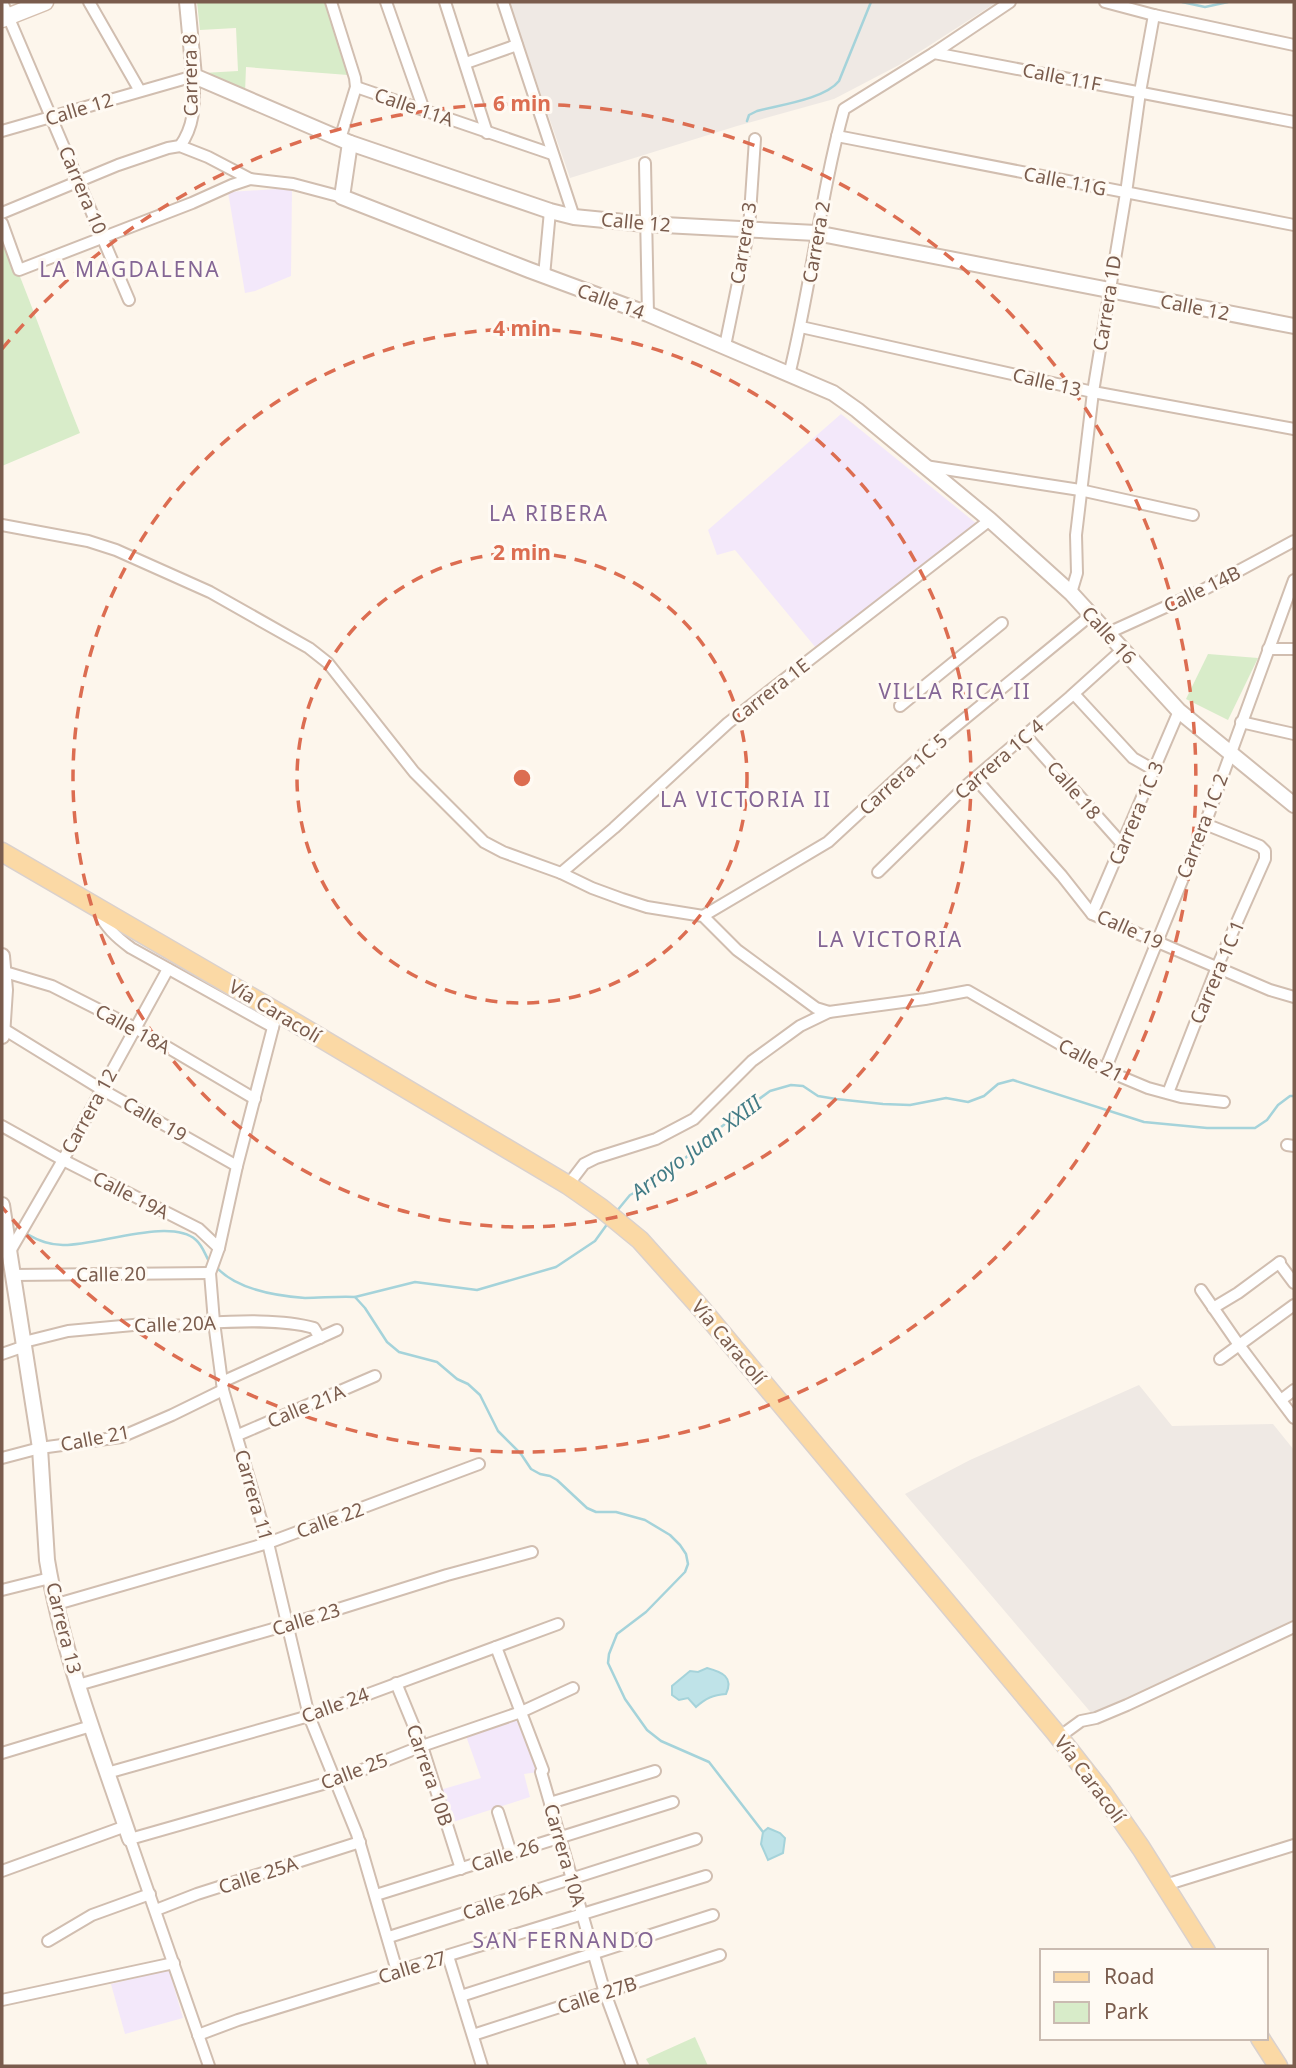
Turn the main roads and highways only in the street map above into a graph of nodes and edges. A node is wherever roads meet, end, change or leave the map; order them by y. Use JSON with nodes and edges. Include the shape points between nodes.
{"nodes":[{"id":1,"x":46,"y":2,"type":"edge"},
{"id":2,"x":4,"y":12,"type":"edge"},
{"id":3,"x":2,"y":852,"type":"edge"},
{"id":4,"x":1205,"y":1949,"type":"edge"},
{"id":5,"x":1261,"y":2040,"type":"edge"},
{"id":6,"x":1278,"y":2066,"type":"edge"}],
"edges":[{"from":1,"to":2,"type":"main road"},
{"from":3,"to":4,"type":"main road","name":"Vía Caracolí","via":[[275,1020],[568,1185],[640,1240],[1059,1737],[1110,1803]]},
{"from":5,"to":6,"type":"main road"}]}
